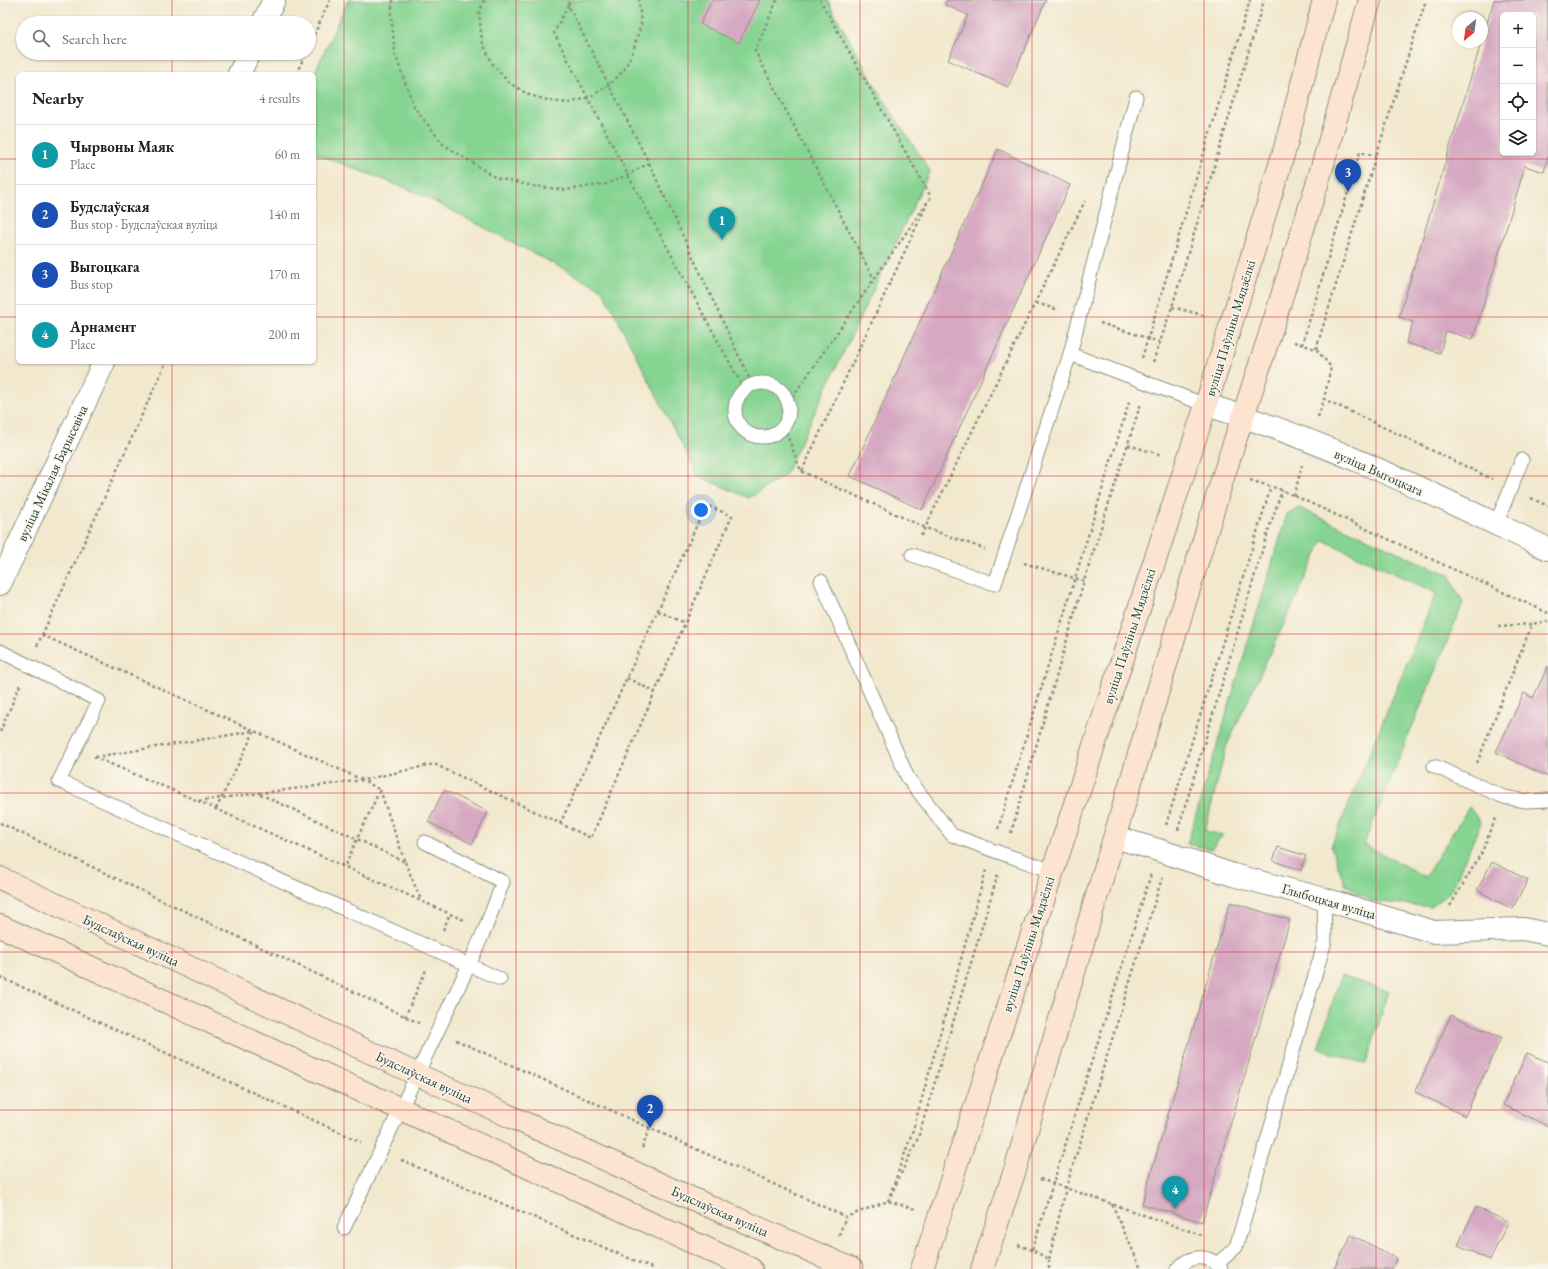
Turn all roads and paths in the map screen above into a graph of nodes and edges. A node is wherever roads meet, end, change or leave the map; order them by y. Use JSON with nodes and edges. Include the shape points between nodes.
{"nodes":[{"id":1,"x":274,"y":0,"type":"edge"},
{"id":2,"x":330,"y":0,"type":"edge"},
{"id":3,"x":393,"y":0,"type":"edge"},
{"id":4,"x":484,"y":0,"type":"edge"},
{"id":5,"x":570,"y":0,"type":"edge"},
{"id":6,"x":639,"y":0,"type":"edge"},
{"id":7,"x":777,"y":0,"type":"edge"},
{"id":8,"x":820,"y":0,"type":"edge"},
{"id":9,"x":1250,"y":0,"type":"edge"},
{"id":10,"x":1264,"y":0,"type":"edge"},
{"id":11,"x":1324,"y":0,"type":"edge"},
{"id":12,"x":1370,"y":0,"type":"edge"},
{"id":13,"x":1426,"y":0,"type":"edge"},
{"id":14,"x":568,"y":5,"type":"junction"},
{"id":15,"x":266,"y":16,"type":"edge"},
{"id":16,"x":316,"y":31,"type":"edge"},
{"id":17,"x":246,"y":60,"type":"edge"},
{"id":18,"x":303,"y":60,"type":"edge"},
{"id":19,"x":240,"y":72,"type":"edge"},
{"id":20,"x":297,"y":72,"type":"edge"},
{"id":21,"x":608,"y":85,"type":"junction"},
{"id":22,"x":1136,"y":97,"type":"dead end"},
{"id":23,"x":588,"y":98,"type":"junction"},
{"id":24,"x":1376,"y":156,"type":"junction"},
{"id":25,"x":649,"y":163,"type":"junction"},
{"id":26,"x":628,"y":175,"type":"junction"},
{"id":27,"x":931,"y":197,"type":"junction"},
{"id":28,"x":1088,"y":197,"type":"dead end"},
{"id":29,"x":874,"y":278,"type":"junction"},
{"id":30,"x":1316,"y":349,"type":"junction"},
{"id":31,"x":1070,"y":354,"type":"junction"},
{"id":32,"x":103,"y":364,"type":"edge"},
{"id":33,"x":165,"y":364,"type":"edge"},
{"id":34,"x":1141,"y":381,"type":"junction"},
{"id":35,"x":748,"y":387,"type":"junction"},
{"id":36,"x":789,"y":402,"type":"junction"},
{"id":37,"x":1206,"y":405,"type":"junction"},
{"id":38,"x":1243,"y":416,"type":"junction"},
{"id":39,"x":784,"y":427,"type":"junction"},
{"id":40,"x":1522,"y":460,"type":"dead end"},
{"id":41,"x":801,"y":471,"type":"junction"},
{"id":42,"x":1271,"y":487,"type":"dead end"},
{"id":43,"x":1511,"y":488,"type":"junction"},
{"id":44,"x":1294,"y":496,"type":"dead end"},
{"id":45,"x":1548,"y":506,"type":"edge"},
{"id":46,"x":1496,"y":524,"type":"junction"},
{"id":47,"x":926,"y":528,"type":"junction"},
{"id":48,"x":1548,"y":549,"type":"edge"},
{"id":49,"x":912,"y":555,"type":"joint"},
{"id":50,"x":1004,"y":556,"type":"junction"},
{"id":51,"x":1075,"y":579,"type":"junction"},
{"id":52,"x":821,"y":581,"type":"dead end"},
{"id":53,"x":1084,"y":581,"type":"junction"},
{"id":54,"x":0,"y":584,"type":"edge"},
{"id":55,"x":658,"y":611,"type":"junction"},
{"id":56,"x":1548,"y":613,"type":"edge"},
{"id":57,"x":1548,"y":621,"type":"edge"},
{"id":58,"x":685,"y":623,"type":"junction"},
{"id":59,"x":1532,"y":624,"type":"junction"},
{"id":60,"x":1498,"y":626,"type":"dead end"},
{"id":61,"x":42,"y":635,"type":"junction"},
{"id":62,"x":0,"y":651,"type":"edge"},
{"id":63,"x":28,"y":665,"type":"junction"},
{"id":64,"x":627,"y":678,"type":"junction"},
{"id":65,"x":655,"y":692,"type":"junction"},
{"id":66,"x":255,"y":731,"type":"junction"},
{"id":67,"x":0,"y":732,"type":"edge"},
{"id":68,"x":94,"y":757,"type":"junction"},
{"id":69,"x":1434,"y":766,"type":"dead end"},
{"id":70,"x":363,"y":780,"type":"junction"},
{"id":71,"x":59,"y":781,"type":"junction"},
{"id":72,"x":1469,"y":783,"type":"junction"},
{"id":73,"x":380,"y":790,"type":"junction"},
{"id":74,"x":260,"y":794,"type":"junction"},
{"id":75,"x":1504,"y":797,"type":"junction"},
{"id":76,"x":220,"y":798,"type":"junction"},
{"id":77,"x":1548,"y":800,"type":"edge"},
{"id":78,"x":198,"y":801,"type":"junction"},
{"id":79,"x":216,"y":809,"type":"junction"},
{"id":80,"x":0,"y":823,"type":"edge"},
{"id":81,"x":560,"y":824,"type":"junction"},
{"id":82,"x":1115,"y":837,"type":"junction"},
{"id":83,"x":357,"y":839,"type":"junction"},
{"id":84,"x":425,"y":842,"type":"dead end"},
{"id":85,"x":992,"y":850,"type":"junction"},
{"id":86,"x":1158,"y":850,"type":"junction"},
{"id":87,"x":1004,"y":855,"type":"junction"},
{"id":88,"x":405,"y":862,"type":"junction"},
{"id":89,"x":345,"y":866,"type":"junction"},
{"id":90,"x":1052,"y":871,"type":"junction"},
{"id":91,"x":0,"y":878,"type":"edge"},
{"id":92,"x":1324,"y":899,"type":"junction"},
{"id":93,"x":422,"y":901,"type":"junction"},
{"id":94,"x":0,"y":926,"type":"edge"},
{"id":95,"x":486,"y":930,"type":"junction"},
{"id":96,"x":1434,"y":932,"type":"junction"},
{"id":97,"x":1548,"y":934,"type":"edge"},
{"id":98,"x":468,"y":965,"type":"junction"},
{"id":99,"x":0,"y":977,"type":"edge"},
{"id":100,"x":500,"y":979,"type":"dead end"},
{"id":101,"x":437,"y":1032,"type":"junction"},
{"id":102,"x":416,"y":1074,"type":"junction"},
{"id":103,"x":400,"y":1109,"type":"junction"},
{"id":104,"x":379,"y":1151,"type":"junction"},
{"id":105,"x":1066,"y":1188,"type":"dead end"},
{"id":106,"x":888,"y":1201,"type":"junction"},
{"id":107,"x":1111,"y":1203,"type":"junction"},
{"id":108,"x":939,"y":1216,"type":"junction"},
{"id":109,"x":344,"y":1228,"type":"dead end"},
{"id":110,"x":993,"y":1235,"type":"junction"},
{"id":111,"x":1236,"y":1247,"type":"junction"},
{"id":112,"x":1032,"y":1250,"type":"junction"},
{"id":113,"x":1219,"y":1267,"type":"edge"},
{"id":114,"x":654,"y":1269,"type":"edge"},
{"id":115,"x":751,"y":1269,"type":"edge"},
{"id":116,"x":852,"y":1269,"type":"edge"},
{"id":117,"x":922,"y":1269,"type":"edge"},
{"id":118,"x":982,"y":1269,"type":"edge"},
{"id":119,"x":1049,"y":1269,"type":"edge"},
{"id":120,"x":1141,"y":1269,"type":"edge"},
{"id":121,"x":1177,"y":1269,"type":"edge"}],
"edges":[{"from":1,"to":15,"type":"street"},
{"from":2,"to":16,"type":"path"},
{"from":3,"to":26,"type":"path","via":[[391,12],[395,54],[414,107],[443,144],[496,178],[533,186],[566,190],[606,184]]},
{"from":4,"to":23,"type":"path","via":[[480,14],[482,41],[492,63],[508,82],[529,95],[551,101],[568,103]]},
{"from":5,"to":14,"type":"path"},
{"from":6,"to":21,"type":"path","via":[[641,25],[633,50],[624,70]]},
{"from":7,"to":29,"type":"path","via":[[755,51]]},
{"from":8,"to":27,"type":"path"},
{"from":9,"to":34,"type":"path"},
{"from":10,"to":34,"type":"path","via":[[1172,307]]},
{"from":11,"to":37,"type":"street","name":"вуліца Паўліны Мядзёлкі","via":[[1284,152]]},
{"from":12,"to":38,"type":"street","via":[[1318,180]]},
{"from":13,"to":24,"type":"path"},
{"from":14,"to":21,"type":"path"},
{"from":14,"to":23,"type":"path","via":[[554,33]]},
{"from":17,"to":19,"type":"street"},
{"from":18,"to":20,"type":"path"},
{"from":21,"to":23,"type":"path"},
{"from":21,"to":25,"type":"path"},
{"from":22,"to":31,"type":"lane"},
{"from":23,"to":26,"type":"path"},
{"from":24,"to":30,"type":"path"},
{"from":24,"to":30,"type":"path","via":[[1360,152],[1302,345]]},
{"from":25,"to":26,"type":"path"},
{"from":25,"to":35,"type":"path"},
{"from":26,"to":35,"type":"path"},
{"from":27,"to":29,"type":"path"},
{"from":27,"to":41,"type":"path"},
{"from":28,"to":47,"type":"path"},
{"from":29,"to":36,"type":"path"},
{"from":30,"to":43,"type":"path","via":[[1331,367],[1324,399]]},
{"from":31,"to":34,"type":"lane"},
{"from":31,"to":50,"type":"lane"},
{"from":32,"to":54,"type":"street","name":"вуліца Мікалая Барысевіча"},
{"from":33,"to":61,"type":"path"},
{"from":34,"to":37,"type":"lane"},
{"from":34,"to":51,"type":"path"},
{"from":34,"to":53,"type":"path","via":[[1128,445]]},
{"from":35,"to":36,"type":"lane","via":[[761,382],[770,383],[778,387]]},
{"from":35,"to":39,"type":"lane","via":[[739,396],[735,409],[738,422],[743,429],[755,436],[768,437]]},
{"from":36,"to":39,"type":"lane","via":[[790,411]]},
{"from":37,"to":38,"type":"street","name":"вуліца Выгоцкага"},
{"from":37,"to":90,"type":"street","name":"вуліца Паўліны Мядзёлкі"},
{"from":38,"to":46,"type":"street","name":"вуліца Выгоцкага","via":[[1310,441]]},
{"from":38,"to":82,"type":"street"},
{"from":39,"to":41,"type":"path"},
{"from":40,"to":43,"type":"lane"},
{"from":41,"to":47,"type":"path"},
{"from":42,"to":86,"type":"path"},
{"from":43,"to":45,"type":"path"},
{"from":43,"to":46,"type":"lane"},
{"from":44,"to":56,"type":"path"},
{"from":46,"to":48,"type":"street","name":"вуліца Выгоцкага"},
{"from":47,"to":49,"type":"path"},
{"from":47,"to":50,"type":"path"},
{"from":49,"to":50,"type":"lane","via":[[995,584]]},
{"from":50,"to":51,"type":"path"},
{"from":51,"to":53,"type":"path"},
{"from":51,"to":85,"type":"path"},
{"from":52,"to":85,"type":"lane","via":[[908,778],[952,835]]},
{"from":53,"to":87,"type":"path"},
{"from":55,"to":58,"type":"path"},
{"from":55,"to":58,"type":"path","via":[[706,505],[732,516]]},
{"from":55,"to":64,"type":"path"},
{"from":57,"to":59,"type":"path"},
{"from":58,"to":65,"type":"path"},
{"from":59,"to":60,"type":"path"},
{"from":59,"to":72,"type":"path"},
{"from":61,"to":63,"type":"path"},
{"from":61,"to":66,"type":"path"},
{"from":62,"to":63,"type":"lane"},
{"from":63,"to":67,"type":"path"},
{"from":63,"to":71,"type":"lane","via":[[99,701]]},
{"from":64,"to":65,"type":"path"},
{"from":64,"to":81,"type":"path"},
{"from":65,"to":81,"type":"path","via":[[591,838]]},
{"from":66,"to":68,"type":"path"},
{"from":66,"to":70,"type":"path"},
{"from":66,"to":76,"type":"path"},
{"from":68,"to":71,"type":"path"},
{"from":68,"to":78,"type":"path"},
{"from":69,"to":72,"type":"lane"},
{"from":70,"to":73,"type":"path"},
{"from":70,"to":74,"type":"path"},
{"from":70,"to":81,"type":"path","via":[[434,764]]},
{"from":71,"to":98,"type":"lane"},
{"from":72,"to":75,"type":"lane"},
{"from":73,"to":83,"type":"path"},
{"from":73,"to":88,"type":"path"},
{"from":74,"to":76,"type":"path"},
{"from":74,"to":83,"type":"path"},
{"from":75,"to":77,"type":"lane"},
{"from":75,"to":96,"type":"path","via":[[1482,852]]},
{"from":76,"to":78,"type":"path"},
{"from":76,"to":79,"type":"path"},
{"from":78,"to":79,"type":"path"},
{"from":79,"to":89,"type":"path"},
{"from":80,"to":101,"type":"path"},
{"from":82,"to":86,"type":"street","name":"Глыбоцкая вуліца"},
{"from":82,"to":110,"type":"street"},
{"from":83,"to":88,"type":"path"},
{"from":83,"to":89,"type":"path"},
{"from":84,"to":95,"type":"lane","via":[[503,882]]},
{"from":85,"to":87,"type":"lane"},
{"from":85,"to":106,"type":"path","via":[[913,1130]]},
{"from":86,"to":92,"type":"street","name":"Глыбоцкая вуліца","via":[[1233,875]]},
{"from":86,"to":112,"type":"path"},
{"from":87,"to":90,"type":"lane"},
{"from":87,"to":106,"type":"path","via":[[918,1138]]},
{"from":88,"to":93,"type":"path"},
{"from":89,"to":93,"type":"path"},
{"from":90,"to":108,"type":"street","name":"вуліца Паўліны Мядзёлкі"},
{"from":91,"to":102,"type":"street","name":"Будслаўская вуліца"},
{"from":92,"to":96,"type":"street","name":"Глыбоцкая вуліца"},
{"from":92,"to":111,"type":"lane","via":[[1325,941]]},
{"from":93,"to":95,"type":"path"},
{"from":94,"to":103,"type":"street"},
{"from":95,"to":98,"type":"lane"},
{"from":96,"to":97,"type":"street","name":"Глыбоцкая вуліца","via":[[1523,929]]},
{"from":98,"to":100,"type":"lane"},
{"from":98,"to":101,"type":"lane"},
{"from":99,"to":104,"type":"path"},
{"from":101,"to":102,"type":"lane"},
{"from":101,"to":106,"type":"path","via":[[846,1217]]},
{"from":102,"to":103,"type":"lane"},
{"from":102,"to":116,"type":"street","name":"Будслаўская вуліца"},
{"from":103,"to":104,"type":"lane"},
{"from":103,"to":115,"type":"street"},
{"from":104,"to":109,"type":"lane"},
{"from":104,"to":114,"type":"path"},
{"from":105,"to":107,"type":"path"},
{"from":106,"to":108,"type":"path"},
{"from":107,"to":111,"type":"path"},
{"from":107,"to":120,"type":"path"},
{"from":108,"to":117,"type":"street","name":"вуліца Паўліны Мядзёлкі"},
{"from":110,"to":112,"type":"path"},
{"from":110,"to":118,"type":"street"},
{"from":111,"to":113,"type":"lane"},
{"from":112,"to":119,"type":"path","via":[[1049,1259]]},
{"from":113,"to":121,"type":"lane","via":[[1210,1259],[1201,1257],[1183,1262]]}]}
